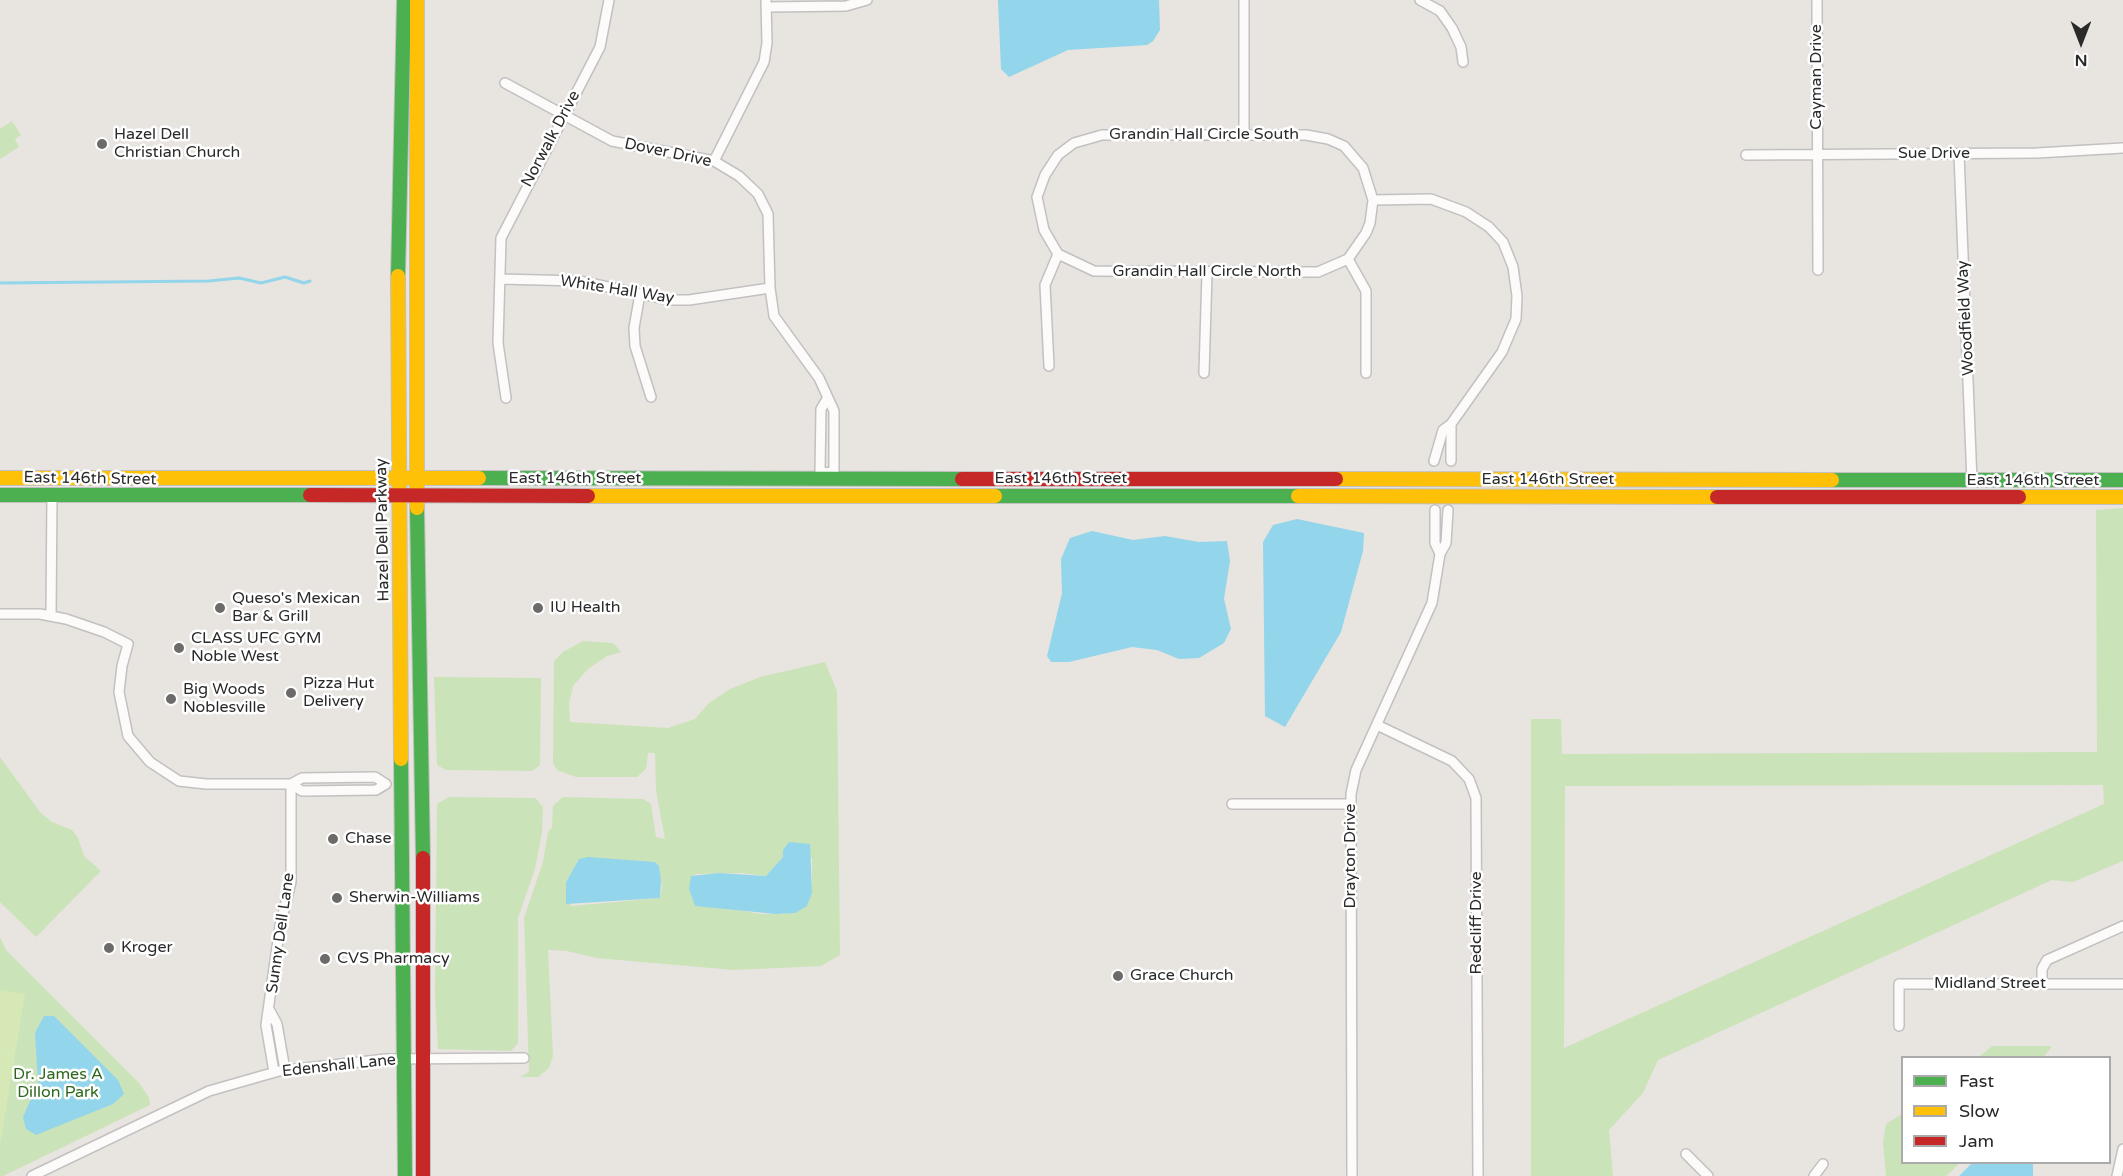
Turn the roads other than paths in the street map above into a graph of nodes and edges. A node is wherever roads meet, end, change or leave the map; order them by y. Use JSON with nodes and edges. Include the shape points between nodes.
{"nodes":[{"id":1,"x":404,"y":0,"type":"edge"},
{"id":2,"x":417,"y":0,"type":"edge"},
{"id":3,"x":609,"y":0,"type":"edge"},
{"id":4,"x":867,"y":0,"type":"edge"},
{"id":5,"x":1244,"y":0,"type":"edge"},
{"id":6,"x":1419,"y":0,"type":"edge"},
{"id":7,"x":1817,"y":0,"type":"edge"},
{"id":8,"x":767,"y":3,"type":"edge"},
{"id":9,"x":1463,"y":62,"type":"dead end"},
{"id":10,"x":505,"y":83,"type":"dead end"},
{"id":11,"x":564,"y":116,"type":"junction"},
{"id":12,"x":1244,"y":135,"type":"junction"},
{"id":13,"x":2123,"y":148,"type":"edge"},
{"id":14,"x":1818,"y":154,"type":"junction"},
{"id":15,"x":1959,"y":154,"type":"junction"},
{"id":16,"x":1746,"y":155,"type":"dead end"},
{"id":17,"x":714,"y":161,"type":"junction"},
{"id":18,"x":1373,"y":200,"type":"junction"},
{"id":19,"x":1058,"y":254,"type":"junction"},
{"id":20,"x":1348,"y":259,"type":"junction"},
{"id":21,"x":1818,"y":270,"type":"dead end"},
{"id":22,"x":1207,"y":273,"type":"junction"},
{"id":23,"x":500,"y":279,"type":"junction"},
{"id":24,"x":770,"y":288,"type":"junction"},
{"id":25,"x":640,"y":294,"type":"junction"},
{"id":26,"x":1049,"y":366,"type":"dead end"},
{"id":27,"x":1366,"y":373,"type":"dead end"},
{"id":28,"x":1204,"y":374,"type":"dead end"},
{"id":29,"x":651,"y":397,"type":"dead end"},
{"id":30,"x":506,"y":398,"type":"dead end"},
{"id":31,"x":827,"y":399,"type":"junction"},
{"id":32,"x":1451,"y":424,"type":"junction"},
{"id":33,"x":1434,"y":461,"type":"dead end"},
{"id":34,"x":1450,"y":461,"type":"dead end"},
{"id":35,"x":827,"y":476,"type":"junction"},
{"id":36,"x":0,"y":478,"type":"edge"},
{"id":37,"x":399,"y":478,"type":"junction"},
{"id":38,"x":418,"y":478,"type":"junction"},
{"id":39,"x":2123,"y":480,"type":"edge"},
{"id":40,"x":1972,"y":482,"type":"junction"},
{"id":41,"x":0,"y":495,"type":"edge"},
{"id":42,"x":52,"y":495,"type":"junction"},
{"id":43,"x":828,"y":495,"type":"junction"},
{"id":44,"x":418,"y":496,"type":"junction"},
{"id":45,"x":399,"y":497,"type":"junction"},
{"id":46,"x":2123,"y":497,"type":"edge"},
{"id":47,"x":1435,"y":510,"type":"dead end"},
{"id":48,"x":1448,"y":510,"type":"dead end"},
{"id":49,"x":1440,"y":554,"type":"junction"},
{"id":50,"x":0,"y":614,"type":"edge"},
{"id":51,"x":51,"y":616,"type":"junction"},
{"id":52,"x":1377,"y":725,"type":"junction"},
{"id":53,"x":291,"y":784,"type":"junction"},
{"id":54,"x":1232,"y":804,"type":"dead end"},
{"id":55,"x":1350,"y":804,"type":"junction"},
{"id":56,"x":2123,"y":926,"type":"edge"},
{"id":57,"x":2042,"y":984,"type":"junction"},
{"id":58,"x":2123,"y":984,"type":"edge"},
{"id":59,"x":270,"y":1011,"type":"junction"},
{"id":60,"x":1899,"y":1026,"type":"dead end"},
{"id":61,"x":524,"y":1058,"type":"dead end"},
{"id":62,"x":405,"y":1059,"type":"junction"},
{"id":63,"x":423,"y":1059,"type":"junction"},
{"id":64,"x":285,"y":1070,"type":"junction"},
{"id":65,"x":274,"y":1072,"type":"junction"},
{"id":66,"x":2123,"y":1149,"type":"edge"},
{"id":67,"x":1686,"y":1154,"type":"dead end"},
{"id":68,"x":1823,"y":1164,"type":"dead end"},
{"id":69,"x":32,"y":1176,"type":"edge"},
{"id":70,"x":405,"y":1176,"type":"edge"},
{"id":71,"x":423,"y":1176,"type":"edge"},
{"id":72,"x":1352,"y":1176,"type":"edge"},
{"id":73,"x":1478,"y":1176,"type":"edge"},
{"id":74,"x":1708,"y":1176,"type":"edge"},
{"id":75,"x":1814,"y":1176,"type":"edge"},
{"id":76,"x":2117,"y":1176,"type":"edge"}],
"edges":[{"from":1,"to":37,"type":"main road","name":"Hazel Dell Parkway","via":[[397,331]]},
{"from":2,"to":38,"type":"main road","name":"Hazel Dell Parkway"},
{"from":3,"to":11,"type":"street","name":"Norwalk Drive","via":[[600,47]]},
{"from":4,"to":8,"type":"street","via":[[846,6]]},
{"from":5,"to":12,"type":"street"},
{"from":6,"to":9,"type":"street","via":[[1440,10],[1461,47]]},
{"from":7,"to":14,"type":"street","name":"Cayman Drive"},
{"from":8,"to":17,"type":"street","via":[[764,62]]},
{"from":10,"to":11,"type":"street","name":"Dover Drive"},
{"from":11,"to":17,"type":"street","name":"Dover Drive","via":[[612,141]]},
{"from":11,"to":23,"type":"street","name":"Norwalk Drive","via":[[502,232]]},
{"from":12,"to":18,"type":"street","name":"Grandin Hall Circle South","via":[[1306,135],[1336,142],[1352,153],[1363,168]]},
{"from":12,"to":19,"type":"street","name":"Grandin Hall Circle South","via":[[1086,137],[1074,143],[1052,161],[1041,183],[1038,202],[1044,230]]},
{"from":13,"to":15,"type":"street","name":"Sue Drive"},
{"from":14,"to":15,"type":"street","name":"Sue Drive"},
{"from":14,"to":16,"type":"street","name":"Sue Drive"},
{"from":14,"to":21,"type":"street","name":"Cayman Drive"},
{"from":15,"to":40,"type":"street","name":"Woodfield Way"},
{"from":17,"to":24,"type":"street","name":"Dover Drive","via":[[745,180],[764,204],[769,224]]},
{"from":18,"to":20,"type":"street","via":[[1366,233]]},
{"from":18,"to":32,"type":"street","via":[[1431,199],[1466,212],[1503,242],[1513,267],[1516,319],[1502,352]]},
{"from":19,"to":22,"type":"street","name":"Grandin Hall Circle North","via":[[1094,271]]},
{"from":19,"to":26,"type":"street","via":[[1045,285]]},
{"from":20,"to":22,"type":"street","name":"Grandin Hall Circle North","via":[[1304,274]]},
{"from":20,"to":27,"type":"street","via":[[1365,291]]},
{"from":22,"to":28,"type":"street"},
{"from":23,"to":25,"type":"street","name":"White Hall Way","via":[[579,281]]},
{"from":23,"to":30,"type":"street","name":"Norwalk Drive","via":[[498,343]]},
{"from":24,"to":25,"type":"street","name":"White Hall Way","via":[[689,300]]},
{"from":24,"to":31,"type":"street","name":"Dover Drive","via":[[776,321],[819,378]]},
{"from":25,"to":29,"type":"street","via":[[635,346]]},
{"from":31,"to":35,"type":"street","name":"Dover Drive","via":[[821,409],[820,467]]},
{"from":31,"to":35,"type":"street","name":"Dover Drive","via":[[834,411],[834,471]]},
{"from":32,"to":33,"type":"street","via":[[1443,430]]},
{"from":32,"to":34,"type":"street"},
{"from":35,"to":38,"type":"main road","name":"East 146th Street"},
{"from":35,"to":40,"type":"main road","name":"East 146th Street"},
{"from":35,"to":43,"type":"street","name":"Dover Drive"},
{"from":36,"to":37,"type":"main road","name":"East 146th Street"},
{"from":37,"to":38,"type":"main road","name":"East 146th Street"},
{"from":37,"to":45,"type":"main road","name":"Hazel Dell Parkway"},
{"from":38,"to":44,"type":"main road","name":"Hazel Dell Parkway"},
{"from":39,"to":40,"type":"main road","name":"East 146th Street"},
{"from":41,"to":42,"type":"main road","name":"East 146th Street"},
{"from":42,"to":45,"type":"main road","name":"East 146th Street"},
{"from":42,"to":51,"type":"street"},
{"from":43,"to":44,"type":"main road","name":"East 146th Street"},
{"from":43,"to":46,"type":"main road","name":"East 146th Street"},
{"from":44,"to":45,"type":"main road","name":"East 146th Street"},
{"from":44,"to":63,"type":"main road","name":"Hazel Dell Parkway"},
{"from":45,"to":62,"type":"main road","name":"Hazel Dell Parkway"},
{"from":47,"to":49,"type":"street","name":"Drayton Drive"},
{"from":48,"to":49,"type":"street","name":"Drayton Drive","via":[[1446,543]]},
{"from":49,"to":52,"type":"street","name":"Drayton Drive","via":[[1432,603]]},
{"from":50,"to":51,"type":"street"},
{"from":51,"to":53,"type":"street","via":[[104,632],[128,644],[119,692],[123,719],[138,751],[162,772],[179,781],[206,784]]},
{"from":52,"to":55,"type":"street","name":"Drayton Drive","via":[[1356,770]]},
{"from":52,"to":73,"type":"street","name":"Redcliff Drive","via":[[1452,761],[1469,779],[1476,798]]},
{"from":53,"to":53,"type":"street","via":[[302,790],[376,790],[386,784],[375,777],[302,778]]},
{"from":53,"to":59,"type":"street","name":"Sunny Dell Lane","via":[[291,882],[280,926]]},
{"from":54,"to":55,"type":"street"},
{"from":55,"to":72,"type":"street","name":"Drayton Drive"},
{"from":56,"to":57,"type":"street","via":[[2047,960],[2042,969]]},
{"from":57,"to":58,"type":"street","name":"Midland Street"},
{"from":57,"to":60,"type":"street","name":"Midland Street","via":[[1899,984]]},
{"from":59,"to":64,"type":"street","name":"Sunny Dell Lane","via":[[277,1024]]},
{"from":59,"to":65,"type":"street","name":"Sunny Dell Lane","via":[[266,1025]]},
{"from":61,"to":63,"type":"street","name":"Edenshall Lane"},
{"from":62,"to":63,"type":"street","name":"Edenshall Lane"},
{"from":62,"to":64,"type":"street","name":"Edenshall Lane"},
{"from":62,"to":70,"type":"main road","name":"Hazel Dell Parkway"},
{"from":63,"to":71,"type":"main road","name":"Hazel Dell Parkway"},
{"from":64,"to":65,"type":"street","name":"Edenshall Lane"},
{"from":65,"to":69,"type":"street","name":"Edenshall Lane","via":[[209,1091]]},
{"from":66,"to":76,"type":"street"},
{"from":67,"to":74,"type":"street"},
{"from":68,"to":75,"type":"street"}]}
